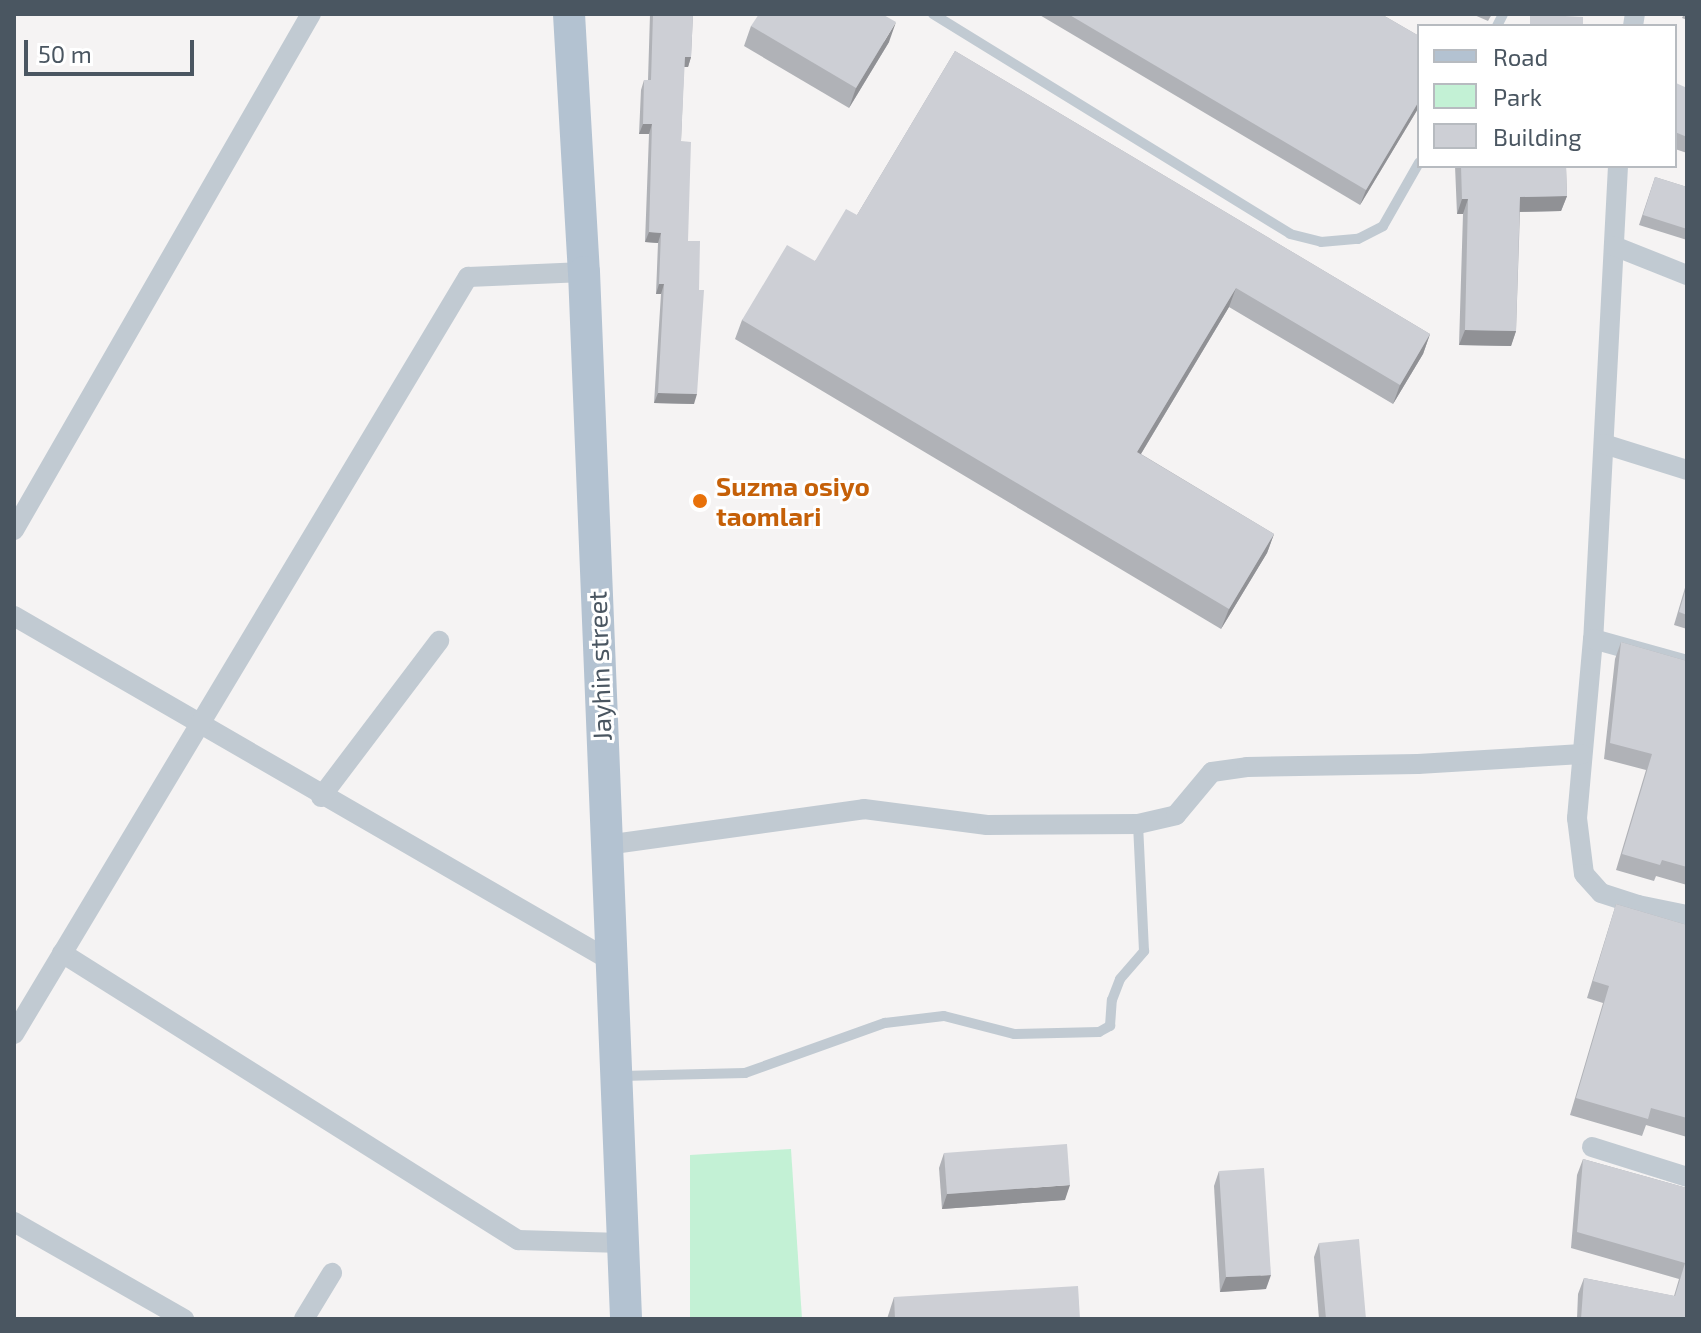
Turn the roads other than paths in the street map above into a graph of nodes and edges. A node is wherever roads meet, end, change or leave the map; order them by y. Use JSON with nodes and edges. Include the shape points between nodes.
{"nodes":[{"id":1,"x":311,"y":14,"type":"edge"},
{"id":2,"x":569,"y":14,"type":"edge"},
{"id":3,"x":933,"y":14,"type":"edge"},
{"id":4,"x":1417,"y":166,"type":"edge"},
{"id":5,"x":1618,"y":168,"type":"edge"},
{"id":6,"x":1614,"y":246,"type":"junction"},
{"id":7,"x":584,"y":272,"type":"junction"},
{"id":8,"x":1687,"y":275,"type":"edge"},
{"id":9,"x":1604,"y":444,"type":"junction"},
{"id":10,"x":1687,"y":470,"type":"edge"},
{"id":11,"x":14,"y":530,"type":"edge"},
{"id":12,"x":14,"y":616,"type":"edge"},
{"id":13,"x":1593,"y":639,"type":"junction"},
{"id":14,"x":439,"y":641,"type":"dead end"},
{"id":15,"x":1687,"y":665,"type":"edge"},
{"id":16,"x":200,"y":726,"type":"junction"},
{"id":17,"x":1582,"y":754,"type":"junction"},
{"id":18,"x":321,"y":797,"type":"junction"},
{"id":19,"x":1138,"y":824,"type":"junction"},
{"id":20,"x":606,"y":845,"type":"junction"},
{"id":21,"x":1687,"y":915,"type":"edge"},
{"id":22,"x":62,"y":953,"type":"junction"},
{"id":23,"x":611,"y":961,"type":"junction"},
{"id":24,"x":14,"y":1034,"type":"edge"},
{"id":25,"x":615,"y":1077,"type":"junction"},
{"id":26,"x":1592,"y":1147,"type":"dead end"},
{"id":27,"x":1687,"y":1177,"type":"edge"},
{"id":28,"x":14,"y":1222,"type":"edge"},
{"id":29,"x":622,"y":1243,"type":"junction"},
{"id":30,"x":332,"y":1273,"type":"dead end"},
{"id":31,"x":184,"y":1319,"type":"edge"},
{"id":32,"x":304,"y":1319,"type":"edge"},
{"id":33,"x":626,"y":1319,"type":"edge"}],
"edges":[{"from":1,"to":11,"type":"street"},
{"from":2,"to":7,"type":"main road","name":"Jayhin street"},
{"from":3,"to":4,"type":"lane","via":[[1290,234],[1321,242],[1358,239],[1383,226]]},
{"from":5,"to":6,"type":"street"},
{"from":6,"to":8,"type":"street"},
{"from":6,"to":9,"type":"street"},
{"from":7,"to":16,"type":"street","via":[[468,277]]},
{"from":7,"to":20,"type":"main road","name":"Jayhin street"},
{"from":9,"to":10,"type":"street"},
{"from":9,"to":13,"type":"street"},
{"from":12,"to":16,"type":"street"},
{"from":13,"to":15,"type":"street"},
{"from":13,"to":17,"type":"street"},
{"from":14,"to":18,"type":"street"},
{"from":16,"to":18,"type":"street"},
{"from":16,"to":22,"type":"street"},
{"from":17,"to":19,"type":"street","via":[[1212,772],[1176,815]]},
{"from":17,"to":21,"type":"street","via":[[1577,818],[1584,874],[1601,893]]},
{"from":18,"to":23,"type":"street"},
{"from":19,"to":20,"type":"street","via":[[987,825],[864,809]]},
{"from":19,"to":25,"type":"lane","via":[[1144,951],[1120,979],[1110,1026],[1099,1032],[1014,1034],[944,1016],[885,1023],[745,1073]]},
{"from":20,"to":23,"type":"main road","name":"Jayhin street"},
{"from":22,"to":24,"type":"street"},
{"from":22,"to":29,"type":"street","via":[[518,1240]]},
{"from":23,"to":25,"type":"main road","name":"Jayhin street"},
{"from":25,"to":29,"type":"main road","name":"Jayhin street"},
{"from":26,"to":27,"type":"street"},
{"from":28,"to":31,"type":"street"},
{"from":29,"to":33,"type":"main road","name":"Jayhin street"},
{"from":30,"to":32,"type":"street"}]}
